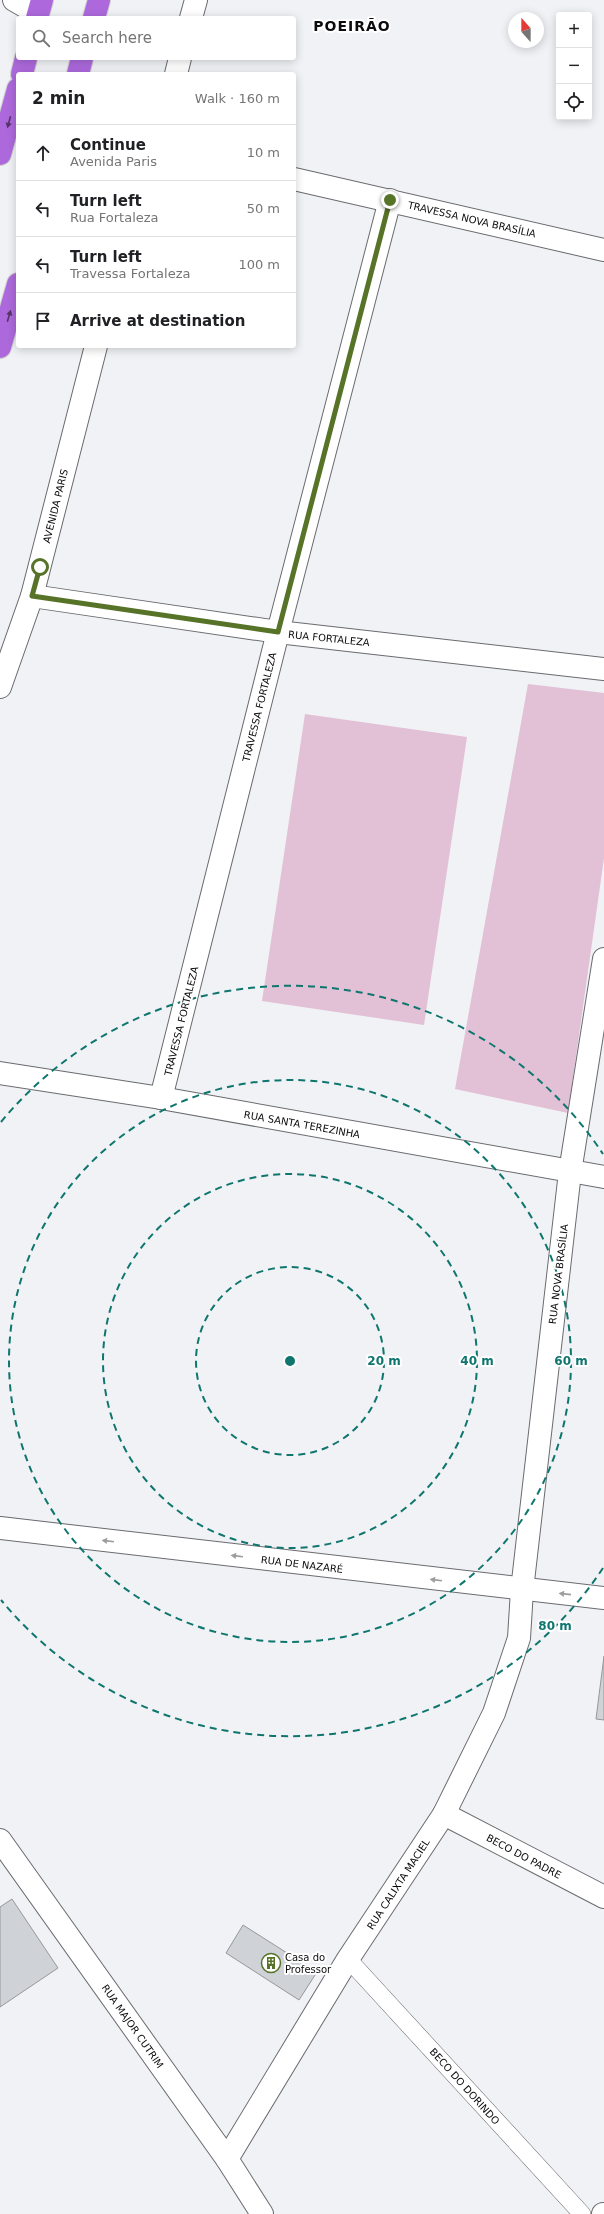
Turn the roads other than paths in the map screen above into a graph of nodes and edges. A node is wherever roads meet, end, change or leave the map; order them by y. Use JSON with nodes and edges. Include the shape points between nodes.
{"nodes":[{"id":1,"x":14,"y":0,"type":"edge"},
{"id":2,"x":99,"y":0,"type":"edge"},
{"id":3,"x":196,"y":0,"type":"edge"},
{"id":4,"x":39,"y":11,"type":"edge"},
{"id":5,"x":95,"y":16,"type":"edge"},
{"id":6,"x":192,"y":16,"type":"edge"},
{"id":7,"x":26,"y":60,"type":"edge"},
{"id":8,"x":82,"y":60,"type":"edge"},
{"id":9,"x":180,"y":60,"type":"edge"},
{"id":10,"x":22,"y":72,"type":"edge"},
{"id":11,"x":78,"y":72,"type":"edge"},
{"id":12,"x":176,"y":72,"type":"edge"},
{"id":13,"x":16,"y":95,"type":"edge"},
{"id":14,"x":0,"y":154,"type":"edge"},
{"id":15,"x":296,"y":179,"type":"edge"},
{"id":16,"x":390,"y":200,"type":"junction"},
{"id":17,"x":604,"y":250,"type":"edge"},
{"id":18,"x":16,"y":291,"type":"edge"},
{"id":19,"x":0,"y":347,"type":"edge"},
{"id":20,"x":95,"y":348,"type":"edge"},
{"id":21,"x":32,"y":596,"type":"junction"},
{"id":22,"x":278,"y":632,"type":"junction"},
{"id":23,"x":604,"y":669,"type":"edge"},
{"id":24,"x":0,"y":687,"type":"edge"},
{"id":25,"x":604,"y":958,"type":"edge"},
{"id":26,"x":0,"y":1073,"type":"edge"},
{"id":27,"x":161,"y":1098,"type":"junction"},
{"id":28,"x":570,"y":1172,"type":"junction"},
{"id":29,"x":604,"y":1177,"type":"edge"},
{"id":30,"x":0,"y":1528,"type":"edge"},
{"id":31,"x":522,"y":1590,"type":"junction"},
{"id":32,"x":604,"y":1598,"type":"edge"},
{"id":33,"x":444,"y":1814,"type":"junction"},
{"id":34,"x":0,"y":1840,"type":"edge"},
{"id":35,"x":604,"y":1897,"type":"edge"},
{"id":36,"x":348,"y":1959,"type":"junction"},
{"id":37,"x":227,"y":2159,"type":"junction"},
{"id":38,"x":262,"y":2214,"type":"edge"},
{"id":39,"x":582,"y":2214,"type":"edge"}],
"edges":[{"from":1,"to":4,"type":"street"},
{"from":2,"to":5,"type":"highway"},
{"from":3,"to":6,"type":"street"},
{"from":7,"to":10,"type":"highway"},
{"from":8,"to":11,"type":"highway"},
{"from":9,"to":12,"type":"street"},
{"from":13,"to":14,"type":"highway","one_way":true},
{"from":15,"to":16,"type":"street","name":"TRAVESSA NOVA BRASÍLIA"},
{"from":16,"to":17,"type":"street","name":"TRAVESSA NOVA BRASÍLIA"},
{"from":16,"to":22,"type":"street","name":"TRAVESSA FORTALEZA"},
{"from":19,"to":18,"type":"highway","one_way":true},
{"from":20,"to":21,"type":"street","name":"AVENIDA PARIS"},
{"from":21,"to":22,"type":"street","name":"RUA FORTALEZA"},
{"from":21,"to":24,"type":"street","name":"AVENIDA PARIS"},
{"from":22,"to":23,"type":"street","name":"RUA FORTALEZA"},
{"from":22,"to":27,"type":"street","name":"TRAVESSA FORTALEZA"},
{"from":25,"to":28,"type":"street","name":"RUA NOVA BRASÍLIA"},
{"from":26,"to":27,"type":"street","name":"RUA SANTA TEREZINHA"},
{"from":27,"to":28,"type":"street","name":"RUA SANTA TEREZINHA"},
{"from":28,"to":29,"type":"street","name":"RUA SANTA TEREZINHA"},
{"from":28,"to":31,"type":"street","name":"RUA NOVA BRASÍLIA"},
{"from":31,"to":30,"type":"street","name":"RUA DE NAZARÉ","one_way":true},
{"from":32,"to":31,"type":"street","name":"RUA DE NAZARÉ","one_way":true},
{"from":31,"to":33,"type":"street","name":"RUA CALIXTA MACIEL","via":[[518,1638],[494,1713]]},
{"from":33,"to":35,"type":"street","name":"BECO DO PADRE"},
{"from":33,"to":36,"type":"street","name":"RUA CALIXTA MACIEL"},
{"from":34,"to":37,"type":"street","name":"RUA MAJOR CUTRIM"},
{"from":36,"to":37,"type":"street","name":"RUA CALIXTA MACIEL"},
{"from":36,"to":39,"type":"lane","name":"BECO DO DORINDO"},
{"from":37,"to":38,"type":"street","name":"RUA MAJOR CUTRIM"}]}
